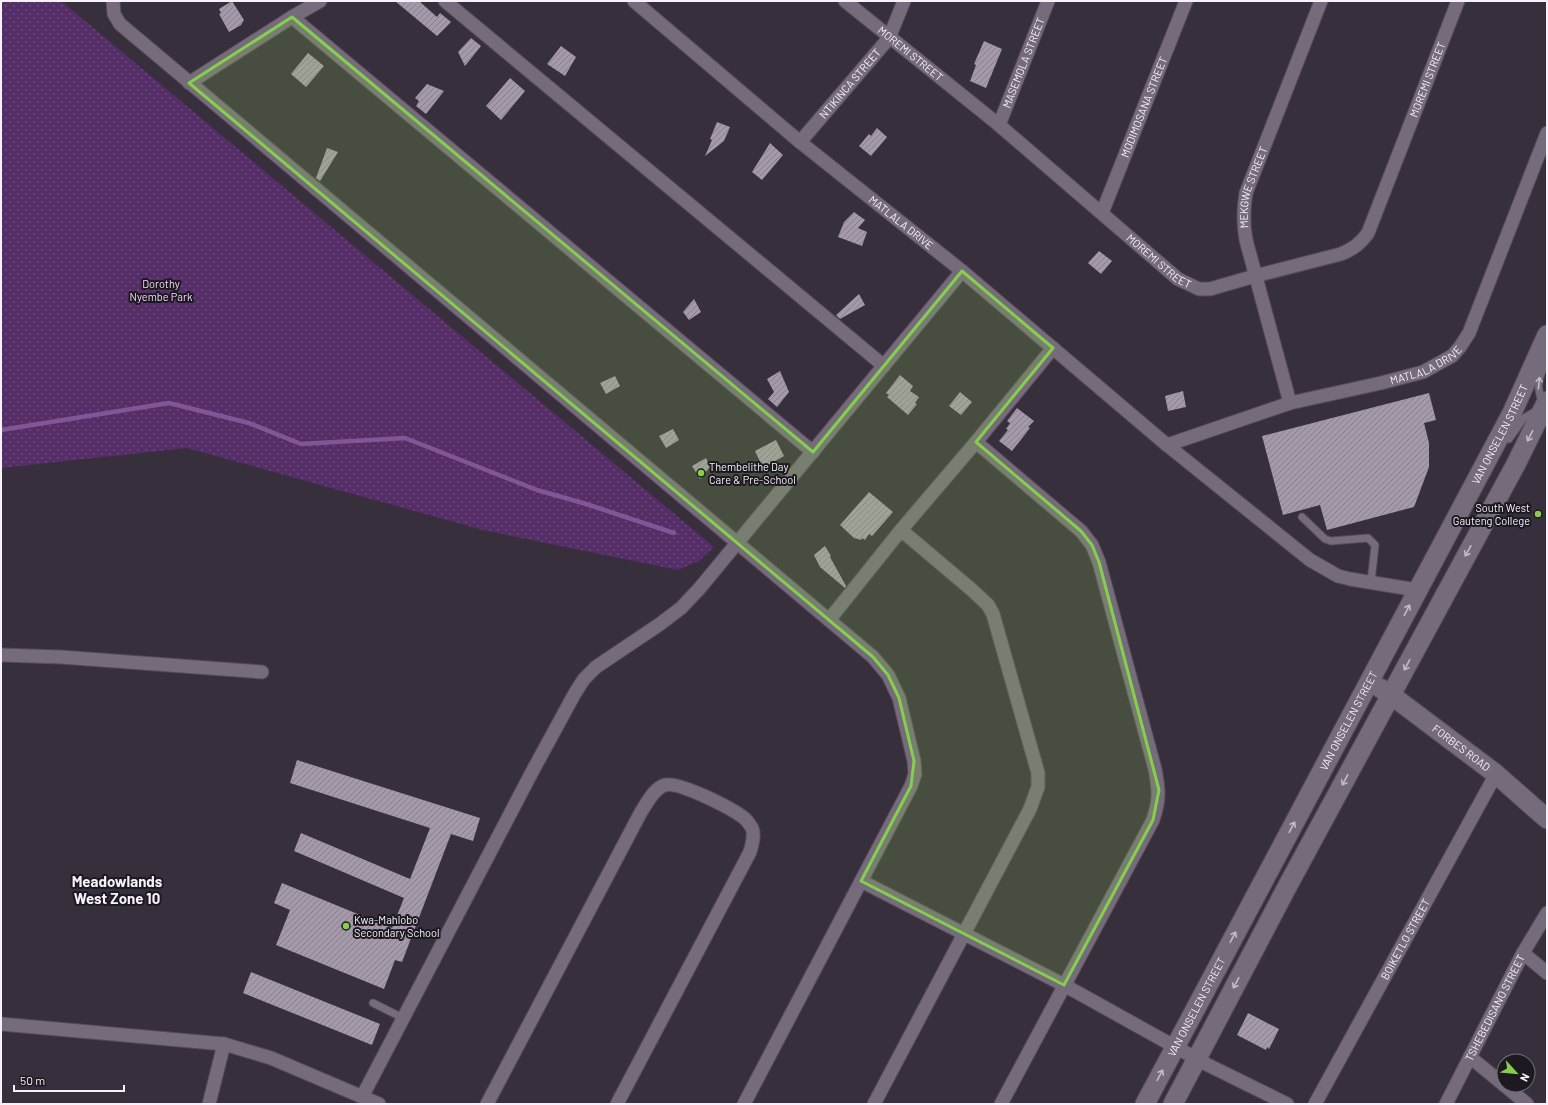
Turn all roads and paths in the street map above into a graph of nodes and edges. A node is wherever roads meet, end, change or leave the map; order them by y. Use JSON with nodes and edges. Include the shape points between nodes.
{"nodes":[{"id":1,"x":114,"y":1,"type":"edge"},
{"id":2,"x":320,"y":1,"type":"edge"},
{"id":3,"x":445,"y":1,"type":"edge"},
{"id":4,"x":634,"y":1,"type":"edge"},
{"id":5,"x":844,"y":1,"type":"edge"},
{"id":6,"x":904,"y":1,"type":"edge"},
{"id":7,"x":1048,"y":1,"type":"edge"},
{"id":8,"x":1186,"y":1,"type":"edge"},
{"id":9,"x":1321,"y":1,"type":"edge"},
{"id":10,"x":1458,"y":1,"type":"edge"},
{"id":11,"x":292,"y":17,"type":"junction"},
{"id":12,"x":889,"y":38,"type":"junction"},
{"id":13,"x":189,"y":83,"type":"junction"},
{"id":14,"x":999,"y":125,"type":"junction"},
{"id":15,"x":1547,"y":133,"type":"edge"},
{"id":16,"x":800,"y":142,"type":"junction"},
{"id":17,"x":1102,"y":213,"type":"junction"},
{"id":18,"x":962,"y":271,"type":"junction"},
{"id":19,"x":1255,"y":276,"type":"junction"},
{"id":20,"x":1547,"y":335,"type":"edge"},
{"id":21,"x":1053,"y":348,"type":"junction"},
{"id":22,"x":1547,"y":360,"type":"edge"},
{"id":23,"x":884,"y":366,"type":"junction"},
{"id":24,"x":1290,"y":404,"type":"junction"},
{"id":25,"x":1546,"y":405,"type":"edge"},
{"id":26,"x":976,"y":442,"type":"junction"},
{"id":27,"x":1506,"y":443,"type":"dead end"},
{"id":28,"x":1168,"y":445,"type":"junction"},
{"id":29,"x":813,"y":452,"type":"junction"},
{"id":30,"x":1486,"y":477,"type":"dead end"},
{"id":31,"x":1302,"y":517,"type":"dead end"},
{"id":32,"x":1456,"y":518,"type":"junction"},
{"id":33,"x":901,"y":530,"type":"junction"},
{"id":34,"x":737,"y":542,"type":"junction"},
{"id":35,"x":1370,"y":582,"type":"junction"},
{"id":36,"x":1417,"y":590,"type":"junction"},
{"id":37,"x":829,"y":620,"type":"junction"},
{"id":38,"x":1,"y":655,"type":"edge"},
{"id":39,"x":262,"y":672,"type":"dead end"},
{"id":40,"x":1370,"y":682,"type":"junction"},
{"id":41,"x":1391,"y":695,"type":"junction"},
{"id":42,"x":1496,"y":774,"type":"junction"},
{"id":43,"x":1547,"y":819,"type":"edge"},
{"id":44,"x":861,"y":881,"type":"junction"},
{"id":45,"x":1547,"y":913,"type":"edge"},
{"id":46,"x":964,"y":933,"type":"junction"},
{"id":47,"x":1523,"y":953,"type":"junction"},
{"id":48,"x":1547,"y":973,"type":"edge"},
{"id":49,"x":1064,"y":984,"type":"junction"},
{"id":50,"x":373,"y":1003,"type":"dead end"},
{"id":51,"x":403,"y":1018,"type":"junction"},
{"id":52,"x":1,"y":1024,"type":"edge"},
{"id":53,"x":224,"y":1044,"type":"junction"},
{"id":54,"x":1176,"y":1046,"type":"junction"},
{"id":55,"x":1470,"y":1057,"type":"junction"},
{"id":56,"x":1197,"y":1058,"type":"junction"},
{"id":57,"x":1496,"y":1078,"type":"edge"},
{"id":58,"x":1514,"y":1093,"type":"edge"},
{"id":59,"x":362,"y":1097,"type":"junction"},
{"id":60,"x":209,"y":1104,"type":"edge"},
{"id":61,"x":379,"y":1104,"type":"edge"},
{"id":62,"x":487,"y":1104,"type":"edge"},
{"id":63,"x":617,"y":1104,"type":"edge"},
{"id":64,"x":744,"y":1104,"type":"edge"},
{"id":65,"x":874,"y":1104,"type":"edge"},
{"id":66,"x":1001,"y":1104,"type":"edge"},
{"id":67,"x":1145,"y":1104,"type":"edge"},
{"id":68,"x":1173,"y":1104,"type":"edge"},
{"id":69,"x":1287,"y":1104,"type":"edge"},
{"id":70,"x":1315,"y":1104,"type":"edge"},
{"id":71,"x":1446,"y":1104,"type":"edge"},
{"id":72,"x":1527,"y":1104,"type":"edge"}],
"edges":[{"from":1,"to":13,"type":"street","via":[[114,14],[120,24]]},
{"from":2,"to":11,"type":"street"},
{"from":3,"to":23,"type":"street"},
{"from":4,"to":16,"type":"street","name":"MATLALA DRIVE"},
{"from":5,"to":12,"type":"street","name":"MOREMI STREET"},
{"from":6,"to":12,"type":"street","name":"NTIKINCA STREET"},
{"from":7,"to":14,"type":"street","name":"MASEMOLA STREET"},
{"from":8,"to":17,"type":"street","name":"MODIMOSANA STREET"},
{"from":9,"to":19,"type":"street","name":"MEKGWE STREET","via":[[1246,193],[1243,221]]},
{"from":10,"to":19,"type":"street","name":"MOREMI STREET","via":[[1368,233],[1361,243],[1341,254]]},
{"from":11,"to":13,"type":"street"},
{"from":11,"to":29,"type":"street"},
{"from":12,"to":14,"type":"street","name":"MOREMI STREET"},
{"from":12,"to":16,"type":"street","name":"NTIKINCA STREET"},
{"from":13,"to":34,"type":"street"},
{"from":14,"to":17,"type":"street","name":"MOREMI STREET"},
{"from":15,"to":24,"type":"street","name":"MATLALA DRIVE","via":[[1469,333],[1452,356],[1423,372]]},
{"from":16,"to":18,"type":"street","name":"MATLALA DRIVE"},
{"from":17,"to":19,"type":"street","name":"MOREMI STREET","via":[[1178,279],[1199,289],[1210,289]]},
{"from":18,"to":21,"type":"street","name":"MATLALA DRIVE"},
{"from":18,"to":23,"type":"street"},
{"from":19,"to":24,"type":"street","name":"MEKGWE STREET"},
{"from":20,"to":32,"type":"main road","name":"VAN ONSELEN STREET","via":[[1512,413]]},
{"from":21,"to":26,"type":"street"},
{"from":21,"to":28,"type":"street","name":"MATLALA DRIVE"},
{"from":25,"to":22,"type":"lane","one_way":true,"via":[[1540,396],[1538,382]]},
{"from":23,"to":29,"type":"street"},
{"from":24,"to":28,"type":"street","name":"MATLALA DRIVE"},
{"from":25,"to":27,"type":"lane","via":[[1518,423]]},
{"from":25,"to":41,"type":"main road","one_way":true},
{"from":26,"to":33,"type":"street"},
{"from":26,"to":49,"type":"street","via":[[1081,531],[1092,545],[1155,768],[1158,805],[1152,820]]},
{"from":28,"to":35,"type":"street","name":"MATLALA DRIVE","via":[[1310,560],[1338,576]]},
{"from":29,"to":34,"type":"street"},
{"from":30,"to":32,"type":"lane"},
{"from":31,"to":35,"type":"lane","via":[[1325,539],[1331,541],[1368,538],[1372,541],[1375,545]]},
{"from":32,"to":36,"type":"main road","name":"VAN ONSELEN STREET"},
{"from":33,"to":37,"type":"street"},
{"from":33,"to":46,"type":"street","via":[[988,605],[993,614],[1038,773],[1038,787],[1030,809]]},
{"from":34,"to":37,"type":"street"},
{"from":34,"to":51,"type":"street","via":[[681,608],[596,667],[584,680],[532,772]]},
{"from":35,"to":36,"type":"street","name":"MATLALA DRIVE"},
{"from":40,"to":36,"type":"main road","name":"VAN ONSELEN STREET","one_way":true},
{"from":37,"to":44,"type":"street","via":[[873,658],[888,675],[899,698],[914,760],[915,774],[911,786]]},
{"from":38,"to":39,"type":"street"},
{"from":40,"to":41,"type":"main road","name":"FORBES ROAD"},
{"from":54,"to":40,"type":"main road","name":"VAN ONSELEN STREET","one_way":true},
{"from":41,"to":42,"type":"main road","name":"FORBES ROAD"},
{"from":41,"to":56,"type":"main road","one_way":true},
{"from":42,"to":43,"type":"main road","name":"FORBES ROAD"},
{"from":42,"to":70,"type":"street","name":"BOIKETLO STREET"},
{"from":44,"to":46,"type":"street"},
{"from":44,"to":64,"type":"street"},
{"from":45,"to":47,"type":"street","name":"TSHEBEDISANO STREET"},
{"from":46,"to":49,"type":"street"},
{"from":46,"to":65,"type":"street"},
{"from":47,"to":48,"type":"street"},
{"from":47,"to":55,"type":"street","name":"TSHEBEDISANO STREET"},
{"from":49,"to":54,"type":"street"},
{"from":49,"to":66,"type":"street"},
{"from":50,"to":51,"type":"lane"},
{"from":51,"to":59,"type":"street"},
{"from":52,"to":53,"type":"street"},
{"from":53,"to":59,"type":"street","via":[[271,1058]]},
{"from":53,"to":60,"type":"street"},
{"from":54,"to":56,"type":"street"},
{"from":67,"to":54,"type":"main road","name":"VAN ONSELEN STREET","one_way":true},
{"from":55,"to":57,"type":"street"},
{"from":55,"to":71,"type":"street","name":"TSHEBEDISANO STREET"},
{"from":56,"to":68,"type":"main road"},
{"from":56,"to":69,"type":"street"},
{"from":58,"to":72,"type":"street"},
{"from":59,"to":61,"type":"street"},
{"from":62,"to":63,"type":"street","via":[[641,812],[656,791],[664,785],[672,784],[685,787],[746,819],[752,829],[753,840],[750,852]]}]}
